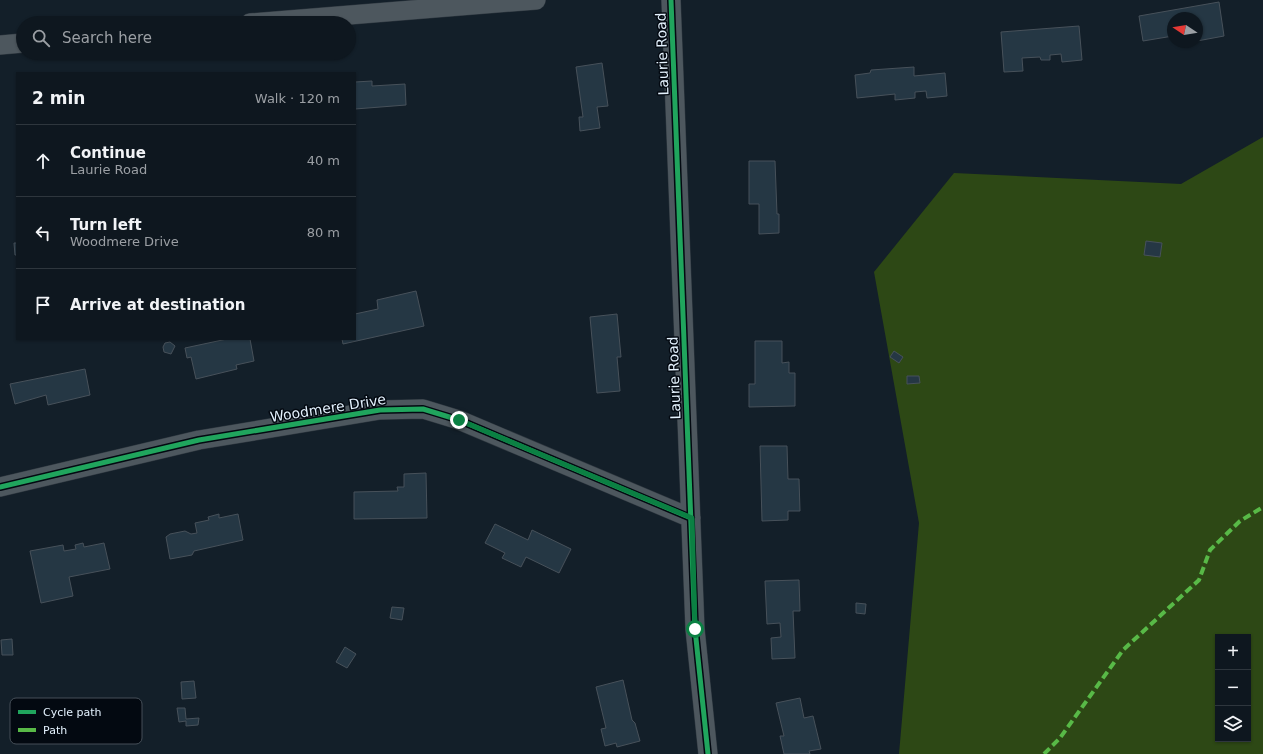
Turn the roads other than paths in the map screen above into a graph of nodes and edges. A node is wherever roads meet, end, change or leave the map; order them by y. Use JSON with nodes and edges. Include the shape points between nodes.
{"nodes":[{"id":1,"x":536,"y":0,"type":"edge"},
{"id":2,"x":671,"y":0,"type":"edge"},
{"id":3,"x":337,"y":16,"type":"edge"},
{"id":4,"x":16,"y":44,"type":"edge"},
{"id":5,"x":0,"y":45,"type":"edge"},
{"id":6,"x":0,"y":487,"type":"edge"},
{"id":7,"x":692,"y":518,"type":"junction"},
{"id":8,"x":708,"y":754,"type":"edge"}],
"edges":[{"from":1,"to":3,"type":"street"},
{"from":2,"to":7,"type":"street","name":"Laurie Road"},
{"from":4,"to":5,"type":"street"},
{"from":6,"to":7,"type":"street","name":"Woodmere Drive","via":[[199,440],[380,410],[422,409],[459,420]]},
{"from":7,"to":8,"type":"street","name":"Laurie Road","via":[[695,629]]}]}
